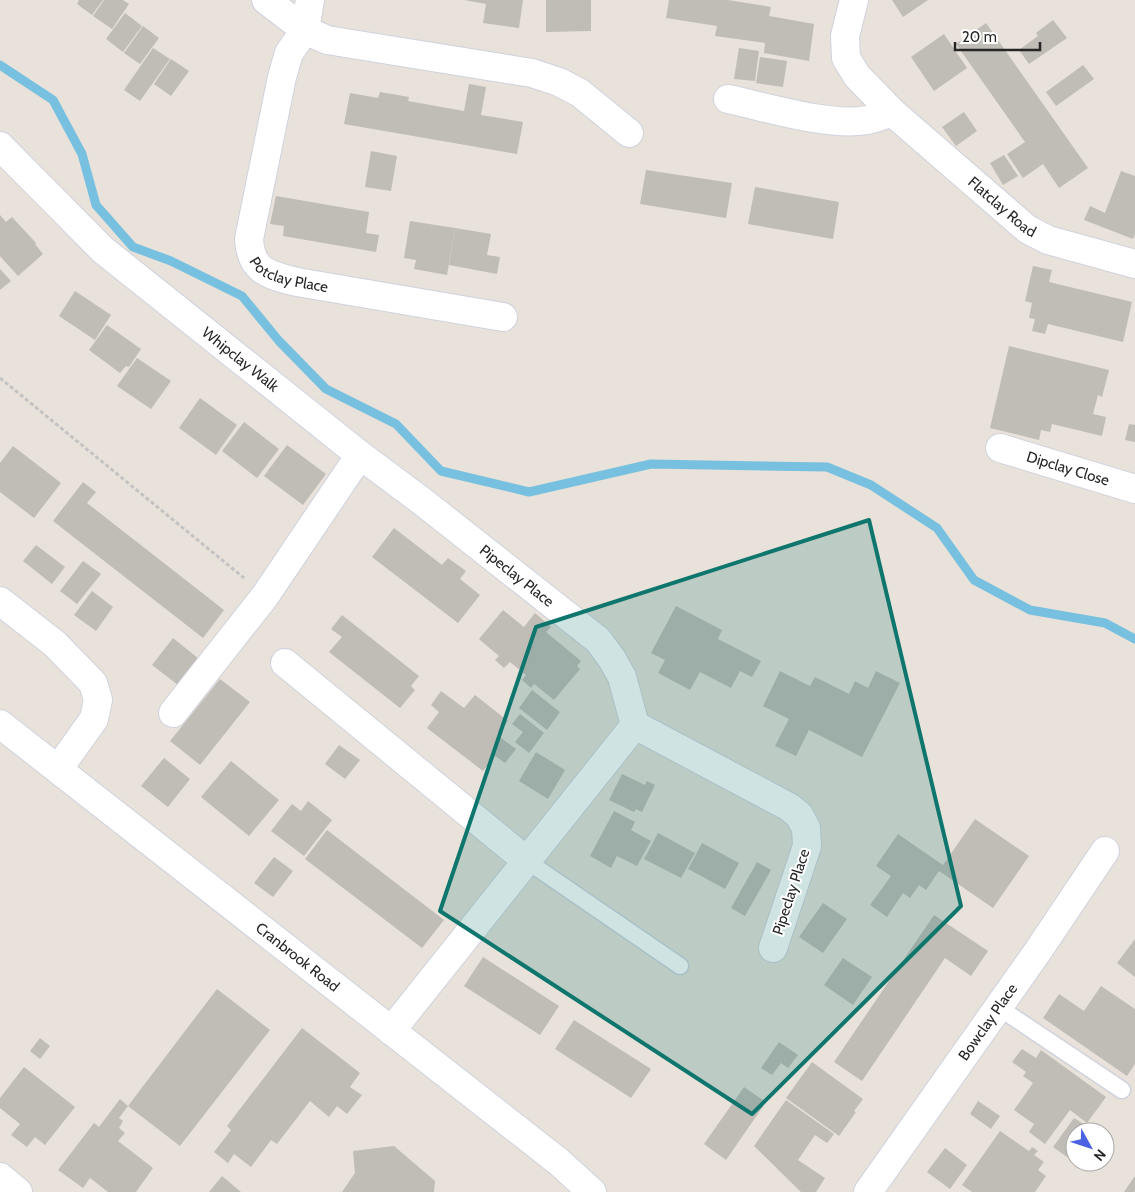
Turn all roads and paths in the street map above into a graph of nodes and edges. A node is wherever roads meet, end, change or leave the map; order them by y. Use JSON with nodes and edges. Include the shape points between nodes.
{"nodes":[{"id":1,"x":266,"y":0,"type":"edge"},
{"id":2,"x":310,"y":0,"type":"edge"},
{"id":3,"x":854,"y":0,"type":"edge"},
{"id":4,"x":305,"y":30,"type":"junction"},
{"id":5,"x":728,"y":99,"type":"dead end"},
{"id":6,"x":892,"y":112,"type":"junction"},
{"id":7,"x":629,"y":133,"type":"dead end"},
{"id":8,"x":0,"y":146,"type":"edge"},
{"id":9,"x":1135,"y":264,"type":"edge"},
{"id":10,"x":503,"y":317,"type":"dead end"},
{"id":11,"x":0,"y":378,"type":"edge"},
{"id":12,"x":1000,"y":448,"type":"dead end"},
{"id":13,"x":360,"y":455,"type":"junction"},
{"id":14,"x":1135,"y":489,"type":"edge"},
{"id":15,"x":265,"y":596,"type":"junction"},
{"id":16,"x":0,"y":600,"type":"edge"},
{"id":17,"x":285,"y":663,"type":"dead end"},
{"id":18,"x":173,"y":713,"type":"dead end"},
{"id":19,"x":0,"y":724,"type":"edge"},
{"id":20,"x":635,"y":726,"type":"junction"},
{"id":21,"x":59,"y":768,"type":"junction"},
{"id":22,"x":1106,"y":851,"type":"dead end"},
{"id":23,"x":527,"y":861,"type":"junction"},
{"id":24,"x":773,"y":948,"type":"dead end"},
{"id":25,"x":680,"y":966,"type":"dead end"},
{"id":26,"x":998,"y":1007,"type":"junction"},
{"id":27,"x":391,"y":1031,"type":"junction"},
{"id":28,"x":1122,"y":1090,"type":"dead end"},
{"id":29,"x":0,"y":1178,"type":"edge"},
{"id":30,"x":18,"y":1192,"type":"edge"},
{"id":31,"x":592,"y":1192,"type":"edge"},
{"id":32,"x":868,"y":1192,"type":"edge"}],
"edges":[{"from":1,"to":4,"type":"street"},
{"from":2,"to":4,"type":"street","name":"Potclay Place"},
{"from":3,"to":6,"type":"street","name":"Flatclay Road","via":[[845,36],[846,58],[857,76]]},
{"from":4,"to":7,"type":"street","via":[[327,40],[350,45],[532,73],[580,93]]},
{"from":4,"to":10,"type":"street","name":"Potclay Place","via":[[289,53],[282,77],[249,239],[250,254],[260,268],[274,276],[297,282]]},
{"from":5,"to":6,"type":"street","via":[[848,122]]},
{"from":6,"to":9,"type":"street","name":"Flatclay Road","via":[[1027,229],[1048,240]]},
{"from":8,"to":13,"type":"street","name":"Whipclay Walk","via":[[103,250]]},
{"from":11,"to":15,"type":"path"},
{"from":12,"to":14,"type":"street","name":"Dipclay Close"},
{"from":13,"to":15,"type":"street"},
{"from":13,"to":20,"type":"street","name":"Pipeclay Place","via":[[598,640],[622,678]]},
{"from":15,"to":18,"type":"street"},
{"from":16,"to":21,"type":"street","via":[[55,644],[93,683],[98,700],[94,719]]},
{"from":17,"to":23,"type":"street"},
{"from":19,"to":21,"type":"street","name":"Cranbrook Road"},
{"from":20,"to":23,"type":"street"},
{"from":20,"to":24,"type":"street","name":"Pipeclay Place","via":[[800,815],[806,828],[807,846]]},
{"from":21,"to":27,"type":"street","name":"Cranbrook Road"},
{"from":22,"to":26,"type":"street","name":"Bowclay Place"},
{"from":23,"to":25,"type":"lane"},
{"from":23,"to":27,"type":"street"},
{"from":26,"to":28,"type":"lane"},
{"from":26,"to":32,"type":"street","name":"Bowclay Place"},
{"from":27,"to":31,"type":"street","name":"Cranbrook Road","via":[[559,1162]]},
{"from":29,"to":30,"type":"street"}]}
